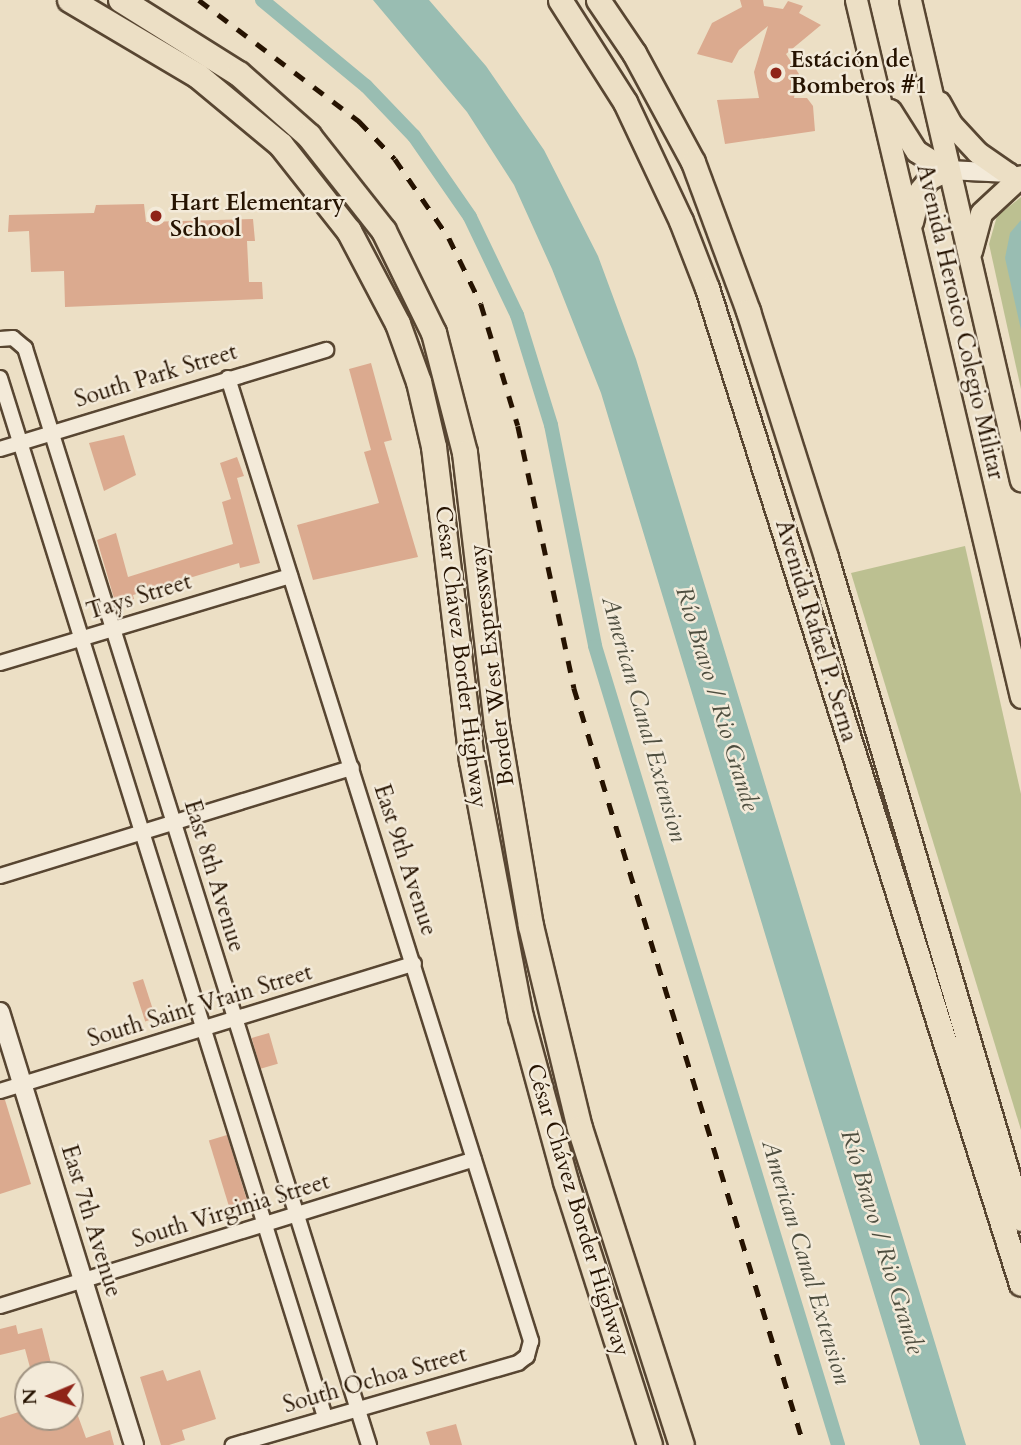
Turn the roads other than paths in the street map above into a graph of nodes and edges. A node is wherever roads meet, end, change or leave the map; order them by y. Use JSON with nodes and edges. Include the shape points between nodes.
{"nodes":[{"id":1,"x":70,"y":0,"type":"edge"},
{"id":2,"x":121,"y":0,"type":"edge"},
{"id":3,"x":560,"y":0,"type":"edge"},
{"id":4,"x":598,"y":0,"type":"edge"},
{"id":5,"x":856,"y":0,"type":"edge"},
{"id":6,"x":910,"y":0,"type":"edge"},
{"id":7,"x":930,"y":85,"type":"junction"},
{"id":8,"x":877,"y":86,"type":"junction"},
{"id":9,"x":947,"y":170,"type":"junction"},
{"id":10,"x":1016,"y":174,"type":"edge"},
{"id":11,"x":911,"y":229,"type":"junction"},
{"id":12,"x":969,"y":260,"type":"junction"},
{"id":13,"x":0,"y":338,"type":"edge"},
{"id":14,"x":326,"y":350,"type":"dead end"},
{"id":15,"x":0,"y":378,"type":"edge"},
{"id":16,"x":228,"y":378,"type":"junction"},
{"id":17,"x":53,"y":431,"type":"junction"},
{"id":18,"x":20,"y":443,"type":"junction"},
{"id":19,"x":0,"y":449,"type":"edge"},
{"id":20,"x":1021,"y":480,"type":"edge"},
{"id":21,"x":290,"y":576,"type":"junction"},
{"id":22,"x":113,"y":628,"type":"junction"},
{"id":23,"x":82,"y":638,"type":"junction"},
{"id":24,"x":0,"y":663,"type":"edge"},
{"id":25,"x":1021,"y":697,"type":"edge"},
{"id":26,"x":352,"y":768,"type":"junction"},
{"id":27,"x":174,"y":824,"type":"junction"},
{"id":28,"x":144,"y":833,"type":"junction"},
{"id":29,"x":0,"y":876,"type":"edge"},
{"id":30,"x":920,"y":880,"type":"junction"},
{"id":31,"x":414,"y":964,"type":"junction"},
{"id":32,"x":0,"y":1012,"type":"edge"},
{"id":33,"x":235,"y":1019,"type":"junction"},
{"id":34,"x":205,"y":1028,"type":"junction"},
{"id":35,"x":23,"y":1084,"type":"junction"},
{"id":36,"x":0,"y":1091,"type":"edge"},
{"id":37,"x":474,"y":1159,"type":"junction"},
{"id":38,"x":1021,"y":1165,"type":"edge"},
{"id":39,"x":296,"y":1214,"type":"junction"},
{"id":40,"x":1021,"y":1219,"type":"edge"},
{"id":41,"x":266,"y":1224,"type":"junction"},
{"id":42,"x":83,"y":1281,"type":"junction"},
{"id":43,"x":1021,"y":1284,"type":"edge"},
{"id":44,"x":0,"y":1306,"type":"edge"},
{"id":45,"x":527,"y":1356,"type":"joint"},
{"id":46,"x":357,"y":1408,"type":"junction"},
{"id":47,"x":326,"y":1417,"type":"junction"},
{"id":48,"x":134,"y":1445,"type":"edge"},
{"id":49,"x":233,"y":1445,"type":"edge"},
{"id":50,"x":369,"y":1445,"type":"edge"},
{"id":51,"x":650,"y":1445,"type":"edge"},
{"id":52,"x":681,"y":1445,"type":"edge"}],
"edges":[{"from":1,"to":51,"type":"highway","name":"César Chávez Border Highway","via":[[198,76],[281,145],[349,231],[398,324],[419,382],[434,447],[472,761],[521,1017],[566,1182]]},
{"from":2,"to":52,"type":"highway","name":"Border West Expressway","via":[[239,74],[309,136],[384,231],[434,333],[465,453],[497,725],[531,926],[584,1141]]},
{"from":3,"to":43,"type":"highway","name":"Avenida Rafael P. Serna","via":[[625,102],[707,288]]},
{"from":4,"to":30,"type":"highway","name":"Avenida Rafael P. Serna","via":[[665,107],[719,228],[826,557]]},
{"from":5,"to":8,"type":"main road","name":"Avenida Heroico Colegio Militar"},
{"from":6,"to":7,"type":"main road","name":"Avenida Heroico Colegio Militar"},
{"from":7,"to":9,"type":"main road","name":"Avenida Heroico Colegio Militar"},
{"from":7,"to":10,"type":"main road","via":[[952,125],[977,152]]},
{"from":8,"to":9,"type":"main road","via":[[916,151]]},
{"from":8,"to":11,"type":"main road","name":"Avenida Heroico Colegio Militar"},
{"from":9,"to":10,"type":"street"},
{"from":9,"to":11,"type":"main road","via":[[920,190]]},
{"from":9,"to":12,"type":"main road","name":"Avenida Heroico Colegio Militar"},
{"from":10,"to":12,"type":"main road","via":[[981,213]]},
{"from":11,"to":25,"type":"main road","name":"Avenida Heroico Colegio Militar"},
{"from":12,"to":20,"type":"main road","name":"Avenida Heroico Colegio Militar"},
{"from":13,"to":17,"type":"street","name":"East 8th Avenue","via":[[13,338],[25,348]]},
{"from":14,"to":16,"type":"street","name":"South Park Street"},
{"from":15,"to":18,"type":"street"},
{"from":16,"to":17,"type":"street","name":"South Park Street"},
{"from":16,"to":21,"type":"street","name":"East 9th Avenue"},
{"from":17,"to":18,"type":"street","name":"South Park Street"},
{"from":17,"to":22,"type":"street","name":"East 8th Avenue"},
{"from":18,"to":19,"type":"street","name":"South Park Street"},
{"from":18,"to":23,"type":"street"},
{"from":21,"to":22,"type":"street","name":"Tays Street"},
{"from":21,"to":26,"type":"street","name":"East 9th Avenue"},
{"from":22,"to":23,"type":"street","name":"Tays Street"},
{"from":22,"to":27,"type":"street","name":"East 8th Avenue"},
{"from":23,"to":24,"type":"street","name":"Tays Street"},
{"from":23,"to":28,"type":"street"},
{"from":26,"to":27,"type":"street"},
{"from":26,"to":31,"type":"street","name":"East 9th Avenue"},
{"from":27,"to":28,"type":"street"},
{"from":27,"to":33,"type":"street","name":"East 8th Avenue"},
{"from":28,"to":29,"type":"street"},
{"from":28,"to":34,"type":"street"},
{"from":30,"to":38,"type":"highway","via":[[949,933]]},
{"from":30,"to":40,"type":"highway","name":"Avenida Rafael P. Serna"},
{"from":31,"to":33,"type":"street","name":"South Saint Vrain Street"},
{"from":31,"to":37,"type":"street","name":"East 9th Avenue"},
{"from":32,"to":35,"type":"street","name":"East 7th Avenue"},
{"from":33,"to":34,"type":"street","name":"South Saint Vrain Street"},
{"from":33,"to":39,"type":"street","name":"East 8th Avenue"},
{"from":34,"to":35,"type":"street","name":"South Saint Vrain Street"},
{"from":34,"to":41,"type":"street"},
{"from":35,"to":36,"type":"street","name":"South Saint Vrain Street"},
{"from":35,"to":42,"type":"street","name":"East 7th Avenue"},
{"from":37,"to":39,"type":"street","name":"South Virginia Street"},
{"from":37,"to":45,"type":"street","name":"East 9th Avenue","via":[[531,1341]]},
{"from":39,"to":41,"type":"street","name":"South Virginia Street"},
{"from":39,"to":46,"type":"street","name":"East 8th Avenue"},
{"from":41,"to":42,"type":"street","name":"South Virginia Street"},
{"from":41,"to":47,"type":"street"},
{"from":42,"to":44,"type":"street","name":"South Virginia Street"},
{"from":42,"to":48,"type":"street","name":"East 7th Avenue"},
{"from":45,"to":46,"type":"street","name":"South Ochoa Street","via":[[466,1379]]},
{"from":46,"to":47,"type":"street","name":"South Ochoa Street"},
{"from":46,"to":50,"type":"street","name":"East 8th Avenue"},
{"from":47,"to":49,"type":"street","name":"South Ochoa Street"}]}
